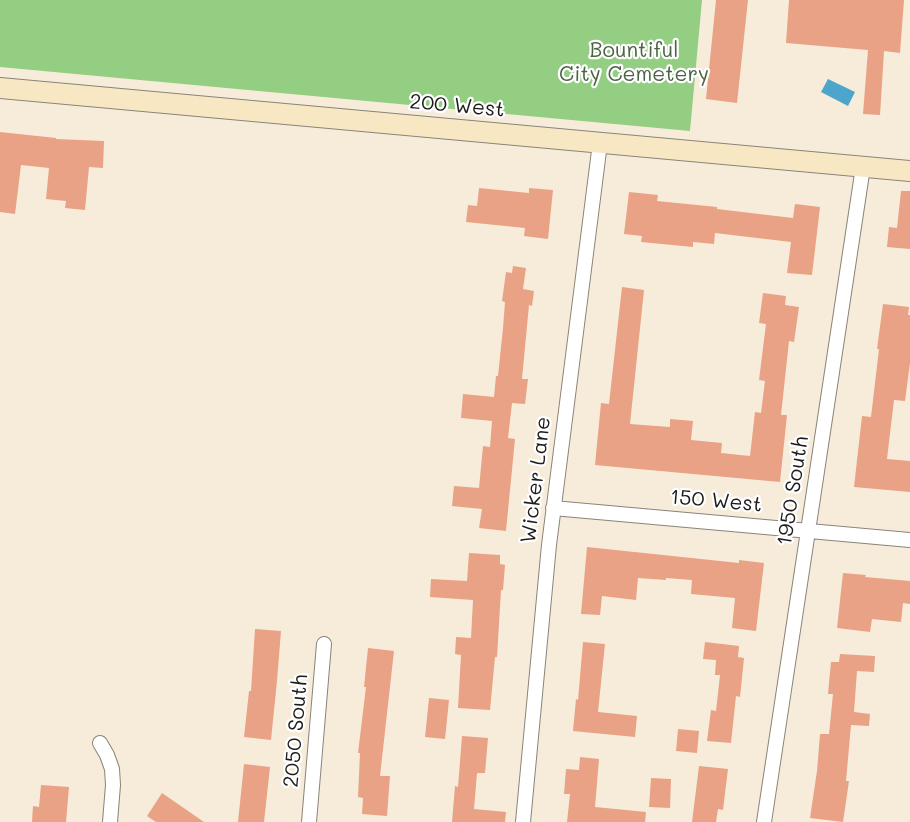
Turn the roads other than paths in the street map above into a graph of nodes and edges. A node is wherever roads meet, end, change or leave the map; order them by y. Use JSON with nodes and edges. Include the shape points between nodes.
{"nodes":[{"id":1,"x":0,"y":88,"type":"edge"},
{"id":2,"x":600,"y":143,"type":"junction"},
{"id":3,"x":863,"y":167,"type":"junction"},
{"id":4,"x":910,"y":171,"type":"edge"},
{"id":5,"x":554,"y":508,"type":"junction"},
{"id":6,"x":808,"y":531,"type":"junction"},
{"id":7,"x":910,"y":540,"type":"edge"},
{"id":8,"x":324,"y":644,"type":"dead end"},
{"id":9,"x":100,"y":743,"type":"dead end"},
{"id":10,"x":110,"y":822,"type":"edge"},
{"id":11,"x":309,"y":822,"type":"edge"},
{"id":12,"x":523,"y":822,"type":"edge"},
{"id":13,"x":764,"y":822,"type":"edge"}],
"edges":[{"from":1,"to":2,"type":"street","name":"200 West"},
{"from":2,"to":3,"type":"street","name":"200 West"},
{"from":2,"to":5,"type":"street","name":"Wicker Lane"},
{"from":3,"to":4,"type":"street","name":"200 West"},
{"from":3,"to":6,"type":"street","name":"1950 South"},
{"from":5,"to":6,"type":"street","name":"150 West"},
{"from":5,"to":12,"type":"street","name":"Wicker Lane"},
{"from":6,"to":7,"type":"street","name":"150 West"},
{"from":6,"to":13,"type":"street","name":"1950 South"},
{"from":8,"to":11,"type":"street","name":"2050 South"},
{"from":9,"to":10,"type":"street","via":[[112,769]]}]}
